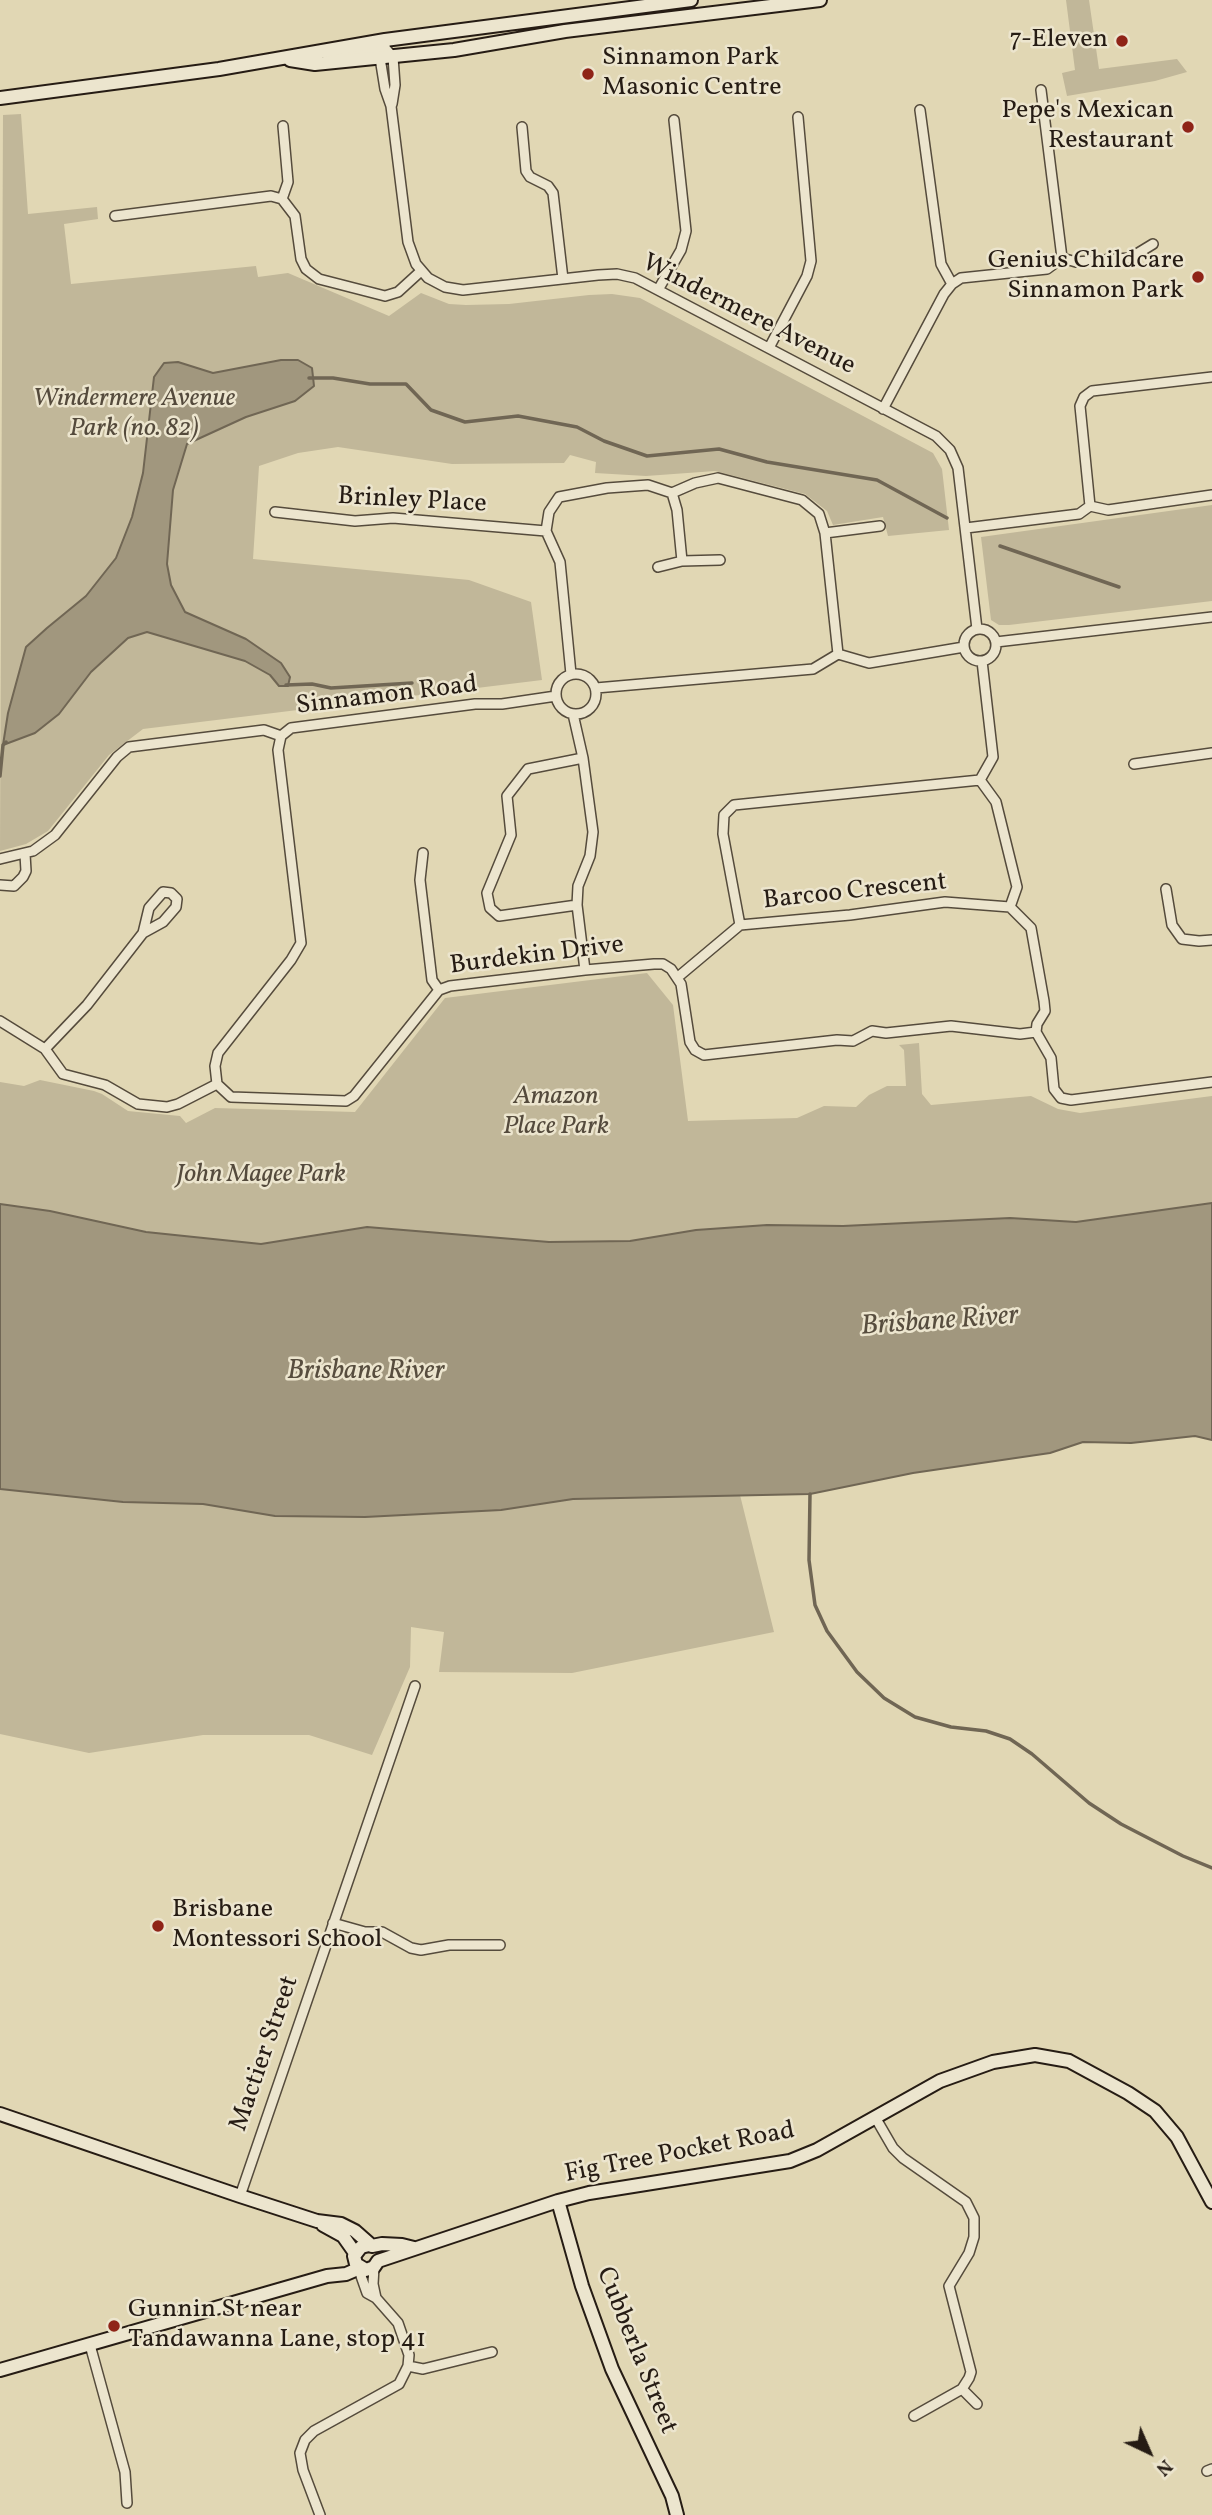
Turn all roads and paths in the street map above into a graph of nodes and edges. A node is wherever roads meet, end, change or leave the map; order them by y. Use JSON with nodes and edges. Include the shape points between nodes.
{"nodes":[{"id":1,"x":691,"y":0,"type":"edge"},
{"id":2,"x":820,"y":0,"type":"edge"},
{"id":3,"x":386,"y":51,"type":"junction"},
{"id":4,"x":276,"y":59,"type":"junction"},
{"id":5,"x":1041,"y":90,"type":"dead end"},
{"id":6,"x":0,"y":98,"type":"edge"},
{"id":7,"x":920,"y":110,"type":"dead end"},
{"id":8,"x":798,"y":117,"type":"dead end"},
{"id":9,"x":674,"y":120,"type":"dead end"},
{"id":10,"x":283,"y":126,"type":"dead end"},
{"id":11,"x":522,"y":127,"type":"dead end"},
{"id":12,"x":282,"y":198,"type":"junction"},
{"id":13,"x":114,"y":215,"type":"dead end"},
{"id":14,"x":1153,"y":244,"type":"dead end"},
{"id":15,"x":1062,"y":258,"type":"junction"},
{"id":16,"x":421,"y":271,"type":"junction"},
{"id":17,"x":563,"y":279,"type":"junction"},
{"id":18,"x":952,"y":284,"type":"junction"},
{"id":19,"x":659,"y":290,"type":"junction"},
{"id":20,"x":769,"y":348,"type":"junction"},
{"id":21,"x":1212,"y":377,"type":"edge"},
{"id":22,"x":883,"y":409,"type":"junction"},
{"id":23,"x":672,"y":493,"type":"junction"},
{"id":24,"x":1212,"y":495,"type":"edge"},
{"id":25,"x":1090,"y":506,"type":"junction"},
{"id":26,"x":275,"y":512,"type":"dead end"},
{"id":27,"x":880,"y":526,"type":"dead end"},
{"id":28,"x":966,"y":528,"type":"junction"},
{"id":29,"x":546,"y":531,"type":"junction"},
{"id":30,"x":825,"y":533,"type":"junction"},
{"id":31,"x":720,"y":560,"type":"dead end"},
{"id":32,"x":682,"y":561,"type":"junction"},
{"id":33,"x":658,"y":567,"type":"dead end"},
{"id":34,"x":1212,"y":617,"type":"edge"},
{"id":35,"x":977,"y":629,"type":"junction"},
{"id":36,"x":996,"y":642,"type":"junction"},
{"id":37,"x":964,"y":647,"type":"junction"},
{"id":38,"x":838,"y":654,"type":"junction"},
{"id":39,"x":982,"y":661,"type":"junction"},
{"id":40,"x":571,"y":674,"type":"junction"},
{"id":41,"x":596,"y":688,"type":"junction"},
{"id":42,"x":556,"y":696,"type":"junction"},
{"id":43,"x":573,"y":714,"type":"junction"},
{"id":44,"x":281,"y":736,"type":"junction"},
{"id":45,"x":1212,"y":752,"type":"edge"},
{"id":46,"x":583,"y":758,"type":"junction"},
{"id":47,"x":1134,"y":764,"type":"dead end"},
{"id":48,"x":980,"y":780,"type":"junction"},
{"id":49,"x":423,"y":853,"type":"dead end"},
{"id":50,"x":25,"y":854,"type":"junction"},
{"id":51,"x":0,"y":859,"type":"edge"},
{"id":52,"x":0,"y":885,"type":"edge"},
{"id":53,"x":1166,"y":888,"type":"dead end"},
{"id":54,"x":577,"y":905,"type":"junction"},
{"id":55,"x":1010,"y":907,"type":"junction"},
{"id":56,"x":740,"y":925,"type":"junction"},
{"id":57,"x":143,"y":933,"type":"junction"},
{"id":58,"x":1212,"y":940,"type":"edge"},
{"id":59,"x":585,"y":970,"type":"junction"},
{"id":60,"x":678,"y":977,"type":"junction"},
{"id":61,"x":439,"y":990,"type":"junction"},
{"id":62,"x":0,"y":1021,"type":"edge"},
{"id":63,"x":1036,"y":1032,"type":"junction"},
{"id":64,"x":45,"y":1049,"type":"junction"},
{"id":65,"x":1212,"y":1082,"type":"edge"},
{"id":66,"x":217,"y":1084,"type":"junction"},
{"id":67,"x":415,"y":1686,"type":"dead end"},
{"id":68,"x":333,"y":1923,"type":"junction"},
{"id":69,"x":500,"y":1945,"type":"dead end"},
{"id":70,"x":0,"y":2114,"type":"edge"},
{"id":71,"x":875,"y":2117,"type":"junction"},
{"id":72,"x":240,"y":2196,"type":"junction"},
{"id":73,"x":558,"y":2201,"type":"junction"},
{"id":74,"x":1212,"y":2202,"type":"edge"},
{"id":75,"x":317,"y":2221,"type":"junction"},
{"id":76,"x":370,"y":2246,"type":"junction"},
{"id":77,"x":414,"y":2248,"type":"junction"},
{"id":78,"x":364,"y":2262,"type":"junction"},
{"id":79,"x":90,"y":2345,"type":"junction"},
{"id":80,"x":492,"y":2352,"type":"dead end"},
{"id":81,"x":408,"y":2366,"type":"junction"},
{"id":82,"x":0,"y":2370,"type":"edge"},
{"id":83,"x":962,"y":2389,"type":"junction"},
{"id":84,"x":977,"y":2404,"type":"dead end"},
{"id":85,"x":914,"y":2416,"type":"dead end"},
{"id":86,"x":127,"y":2503,"type":"dead end"},
{"id":87,"x":320,"y":2515,"type":"edge"},
{"id":88,"x":677,"y":2515,"type":"edge"}],
"edges":[{"from":1,"to":3,"type":"street"},
{"from":2,"to":3,"type":"street","via":[[565,31],[454,50]]},
{"from":3,"to":4,"type":"street","via":[[315,52]]},
{"from":3,"to":4,"type":"street","via":[[315,64]]},
{"from":3,"to":16,"type":"street","via":[[395,85],[391,106],[408,242]]},
{"from":4,"to":6,"type":"street"},
{"from":5,"to":15,"type":"street"},
{"from":7,"to":18,"type":"street","via":[[941,264]]},
{"from":8,"to":20,"type":"street","via":[[811,261]]},
{"from":9,"to":19,"type":"street","via":[[686,231]]},
{"from":10,"to":12,"type":"street","via":[[288,182]]},
{"from":11,"to":17,"type":"street","via":[[526,171],[553,193]]},
{"from":12,"to":13,"type":"street"},
{"from":12,"to":16,"type":"street","via":[[295,216],[301,259],[319,279],[385,296],[398,292]]},
{"from":14,"to":15,"type":"street","via":[[1130,258],[1076,262]]},
{"from":15,"to":18,"type":"street","via":[[1048,269],[961,278]]},
{"from":16,"to":17,"type":"street","name":"Windermere Avenue","via":[[435,282],[463,290]]},
{"from":17,"to":19,"type":"street","name":"Windermere Avenue","via":[[617,274]]},
{"from":18,"to":22,"type":"street"},
{"from":19,"to":20,"type":"street","name":"Windermere Avenue"},
{"from":20,"to":22,"type":"street","name":"Windermere Avenue"},
{"from":21,"to":25,"type":"street","via":[[1092,391],[1084,397],[1080,406]]},
{"from":22,"to":28,"type":"street","name":"Windermere Avenue","via":[[936,436],[950,450],[958,468]]},
{"from":23,"to":29,"type":"street","via":[[648,485],[559,497]]},
{"from":23,"to":30,"type":"street","via":[[718,478],[802,500],[819,514]]},
{"from":23,"to":32,"type":"street"},
{"from":24,"to":25,"type":"street","via":[[1108,510]]},
{"from":25,"to":28,"type":"street","via":[[1079,514]]},
{"from":26,"to":29,"type":"street","name":"Brinley Place"},
{"from":27,"to":30,"type":"street"},
{"from":28,"to":35,"type":"street","name":"Windermere Avenue"},
{"from":29,"to":40,"type":"street","via":[[560,562]]},
{"from":30,"to":38,"type":"street"},
{"from":31,"to":32,"type":"street"},
{"from":32,"to":33,"type":"street"},
{"from":34,"to":36,"type":"street"},
{"from":35,"to":36,"type":"street","via":[[989,631]]},
{"from":35,"to":37,"type":"street","via":[[968,633]]},
{"from":36,"to":39,"type":"street","via":[[993,654]]},
{"from":37,"to":38,"type":"street","via":[[869,663]]},
{"from":37,"to":39,"type":"street","via":[[968,656]]},
{"from":38,"to":41,"type":"street","via":[[813,669]]},
{"from":39,"to":48,"type":"street","via":[[993,757]]},
{"from":40,"to":41,"type":"street","via":[[583,674]]},
{"from":40,"to":42,"type":"street","via":[[559,682]]},
{"from":41,"to":43,"type":"street","via":[[591,707]]},
{"from":42,"to":43,"type":"street","via":[[562,708]]},
{"from":42,"to":44,"type":"street","name":"Sinnamon Road","via":[[291,728]]},
{"from":43,"to":46,"type":"street"},
{"from":44,"to":50,"type":"street","name":"Sinnamon Road","via":[[264,730],[125,750],[55,835]]},
{"from":44,"to":66,"type":"street","via":[[278,750],[301,943],[218,1052]]},
{"from":45,"to":47,"type":"street"},
{"from":46,"to":54,"type":"street","via":[[593,841],[578,886]]},
{"from":46,"to":54,"type":"street","via":[[528,769],[507,796],[511,835],[487,892],[490,908],[499,916]]},
{"from":48,"to":55,"type":"street","via":[[996,802],[1017,887]]},
{"from":48,"to":56,"type":"street","name":"Barcoo Crescent","via":[[734,805],[724,815],[723,834]]},
{"from":49,"to":61,"type":"street","via":[[420,880],[432,980]]},
{"from":50,"to":51,"type":"street"},
{"from":50,"to":52,"type":"street","via":[[23,877],[14,886]]},
{"from":53,"to":58,"type":"street","via":[[1172,925],[1182,939]]},
{"from":54,"to":59,"type":"street"},
{"from":55,"to":56,"type":"street","name":"Barcoo Crescent","via":[[945,902]]},
{"from":55,"to":63,"type":"street","via":[[1031,928],[1045,1001]]},
{"from":56,"to":60,"type":"street"},
{"from":57,"to":57,"type":"street","via":[[149,908],[163,892],[171,893],[176,907],[163,922]]},
{"from":57,"to":64,"type":"street"},
{"from":59,"to":60,"type":"street","name":"Burdekin Drive","via":[[663,964]]},
{"from":59,"to":61,"type":"street","name":"Burdekin Drive"},
{"from":60,"to":63,"type":"street","via":[[690,1042],[704,1055],[853,1041],[872,1031],[951,1026]]},
{"from":61,"to":66,"type":"street","name":"Burdekin Drive","via":[[346,1101],[239,1099]]},
{"from":62,"to":64,"type":"street"},
{"from":63,"to":65,"type":"street","via":[[1051,1058],[1054,1089],[1061,1098]]},
{"from":64,"to":66,"type":"street","via":[[63,1074],[104,1085],[138,1104],[167,1107]]},
{"from":67,"to":68,"type":"street","name":"Mactier Street"},
{"from":68,"to":69,"type":"street","via":[[382,1932],[421,1950]]},
{"from":68,"to":72,"type":"street","name":"Mactier Street"},
{"from":70,"to":72,"type":"street"},
{"from":71,"to":73,"type":"street","name":"Fig Tree Pocket Road","via":[[790,2161]]},
{"from":71,"to":74,"type":"street","name":"Fig Tree Pocket Road","via":[[967,2070],[1022,2057],[1056,2057],[1097,2075],[1155,2111],[1177,2137]]},
{"from":71,"to":83,"type":"street","via":[[893,2148],[966,2202],[974,2218],[969,2253],[950,2286],[971,2372]]},
{"from":72,"to":75,"type":"street"},
{"from":73,"to":77,"type":"street","name":"Fig Tree Pocket Road"},
{"from":73,"to":88,"type":"street","name":"Cubberla Street","via":[[612,2369]]},
{"from":75,"to":76,"type":"street","via":[[341,2224]]},
{"from":75,"to":78,"type":"street","via":[[343,2236]]},
{"from":76,"to":77,"type":"street","name":"Fig Tree Pocket Road"},
{"from":76,"to":78,"type":"street","via":[[360,2247]]},
{"from":76,"to":78,"type":"street","via":[[378,2253]]},
{"from":77,"to":78,"type":"street","name":"Fig Tree Pocket Road"},
{"from":78,"to":79,"type":"street"},
{"from":78,"to":81,"type":"street","via":[[376,2298],[398,2323]]},
{"from":79,"to":82,"type":"street"},
{"from":79,"to":86,"type":"street","via":[[125,2472]]},
{"from":80,"to":81,"type":"street","via":[[423,2369]]},
{"from":81,"to":87,"type":"street","via":[[399,2384],[305,2440],[300,2453],[303,2470]]},
{"from":83,"to":84,"type":"street"},
{"from":83,"to":85,"type":"street"}]}
